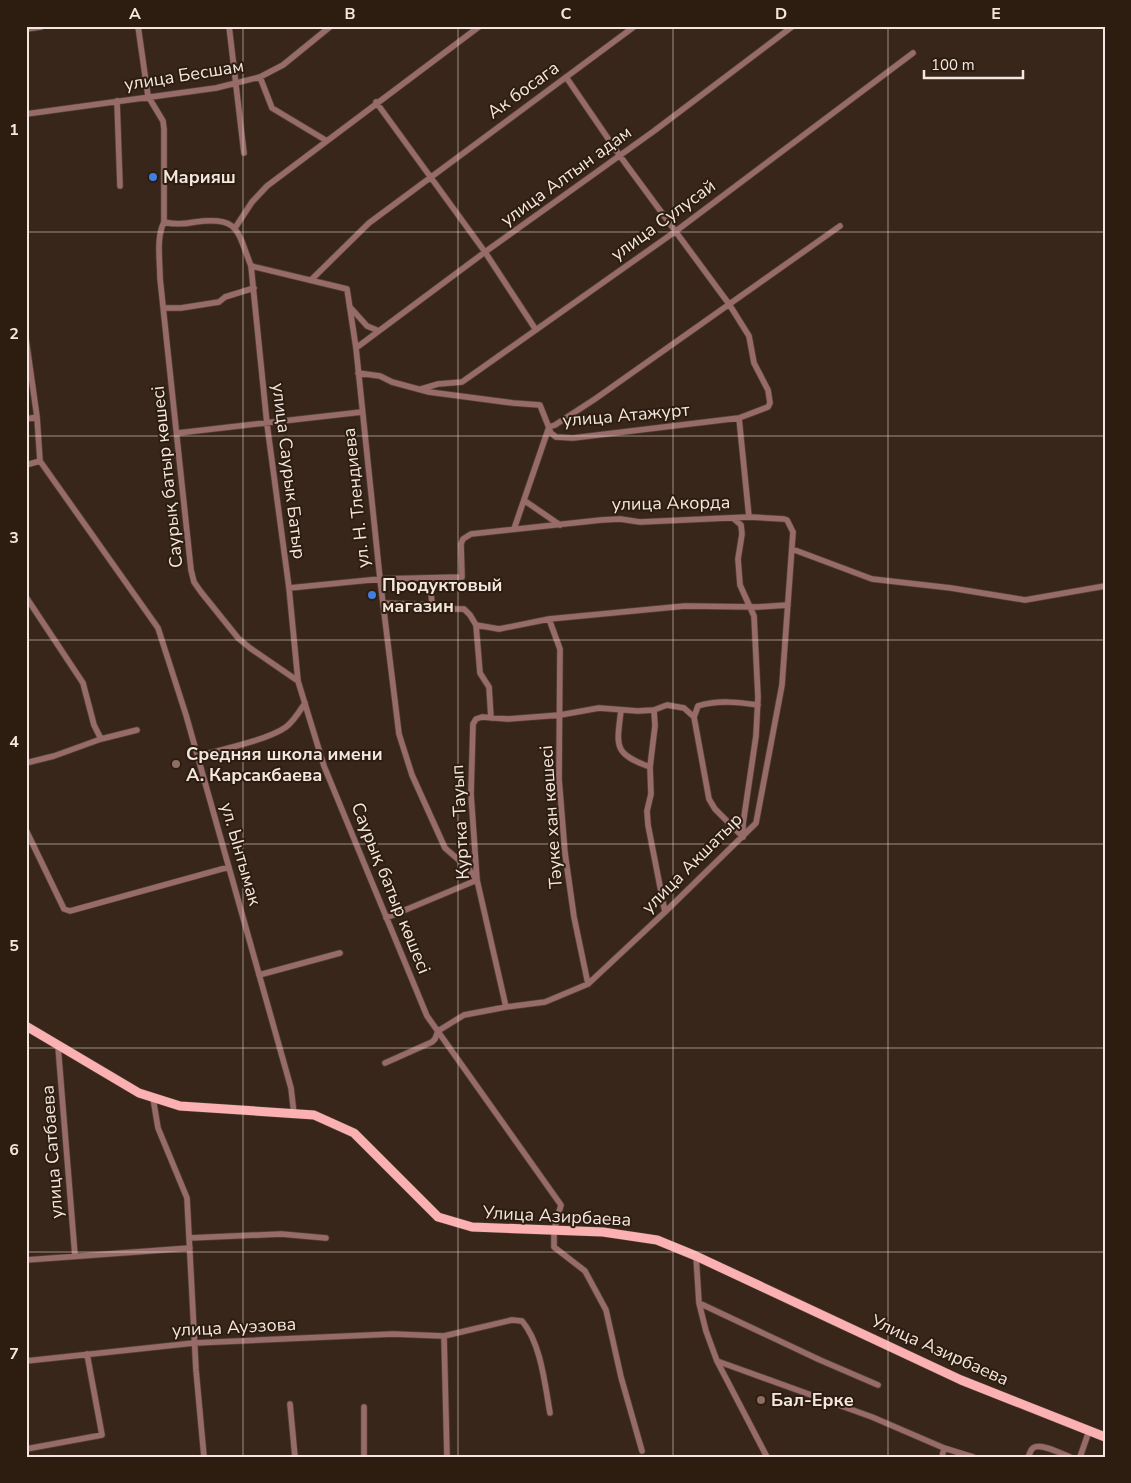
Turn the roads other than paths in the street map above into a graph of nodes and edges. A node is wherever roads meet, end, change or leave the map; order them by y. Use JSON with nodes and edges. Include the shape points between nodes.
{"nodes":[{"id":1,"x":138,"y":26,"type":"edge"},
{"id":2,"x":229,"y":26,"type":"edge"},
{"id":3,"x":331,"y":26,"type":"edge"},
{"id":4,"x":480,"y":26,"type":"edge"},
{"id":5,"x":635,"y":26,"type":"edge"},
{"id":6,"x":792,"y":26,"type":"edge"},
{"id":7,"x":42,"y":27,"type":"edge"},
{"id":8,"x":26,"y":29,"type":"edge"},
{"id":9,"x":913,"y":53,"type":"dead end"},
{"id":10,"x":260,"y":77,"type":"junction"},
{"id":11,"x":566,"y":77,"type":"junction"},
{"id":12,"x":236,"y":83,"type":"junction"},
{"id":13,"x":148,"y":96,"type":"junction"},
{"id":14,"x":117,"y":101,"type":"junction"},
{"id":15,"x":376,"y":102,"type":"junction"},
{"id":16,"x":26,"y":114,"type":"edge"},
{"id":17,"x":327,"y":141,"type":"junction"},
{"id":18,"x":244,"y":153,"type":"dead end"},
{"id":19,"x":620,"y":156,"type":"junction"},
{"id":20,"x":430,"y":178,"type":"junction"},
{"id":21,"x":120,"y":186,"type":"dead end"},
{"id":22,"x":164,"y":222,"type":"junction"},
{"id":23,"x":840,"y":226,"type":"dead end"},
{"id":24,"x":234,"y":228,"type":"junction"},
{"id":25,"x":676,"y":231,"type":"junction"},
{"id":26,"x":485,"y":252,"type":"junction"},
{"id":27,"x":251,"y":266,"type":"junction"},
{"id":28,"x":310,"y":280,"type":"junction"},
{"id":29,"x":254,"y":288,"type":"junction"},
{"id":30,"x":729,"y":304,"type":"junction"},
{"id":31,"x":349,"y":305,"type":"junction"},
{"id":32,"x":164,"y":308,"type":"junction"},
{"id":33,"x":536,"y":330,"type":"junction"},
{"id":34,"x":379,"y":331,"type":"junction"},
{"id":35,"x":26,"y":339,"type":"edge"},
{"id":36,"x":356,"y":348,"type":"junction"},
{"id":37,"x":358,"y":374,"type":"junction"},
{"id":38,"x":420,"y":390,"type":"junction"},
{"id":39,"x":362,"y":412,"type":"junction"},
{"id":40,"x":37,"y":417,"type":"junction"},
{"id":41,"x":739,"y":418,"type":"junction"},
{"id":42,"x":26,"y":419,"type":"edge"},
{"id":43,"x":267,"y":424,"type":"junction"},
{"id":44,"x":549,"y":426,"type":"junction"},
{"id":45,"x":178,"y":433,"type":"junction"},
{"id":46,"x":40,"y":461,"type":"junction"},
{"id":47,"x":26,"y":465,"type":"edge"},
{"id":48,"x":525,"y":501,"type":"junction"},
{"id":49,"x":749,"y":517,"type":"junction"},
{"id":50,"x":734,"y":518,"type":"junction"},
{"id":51,"x":784,"y":519,"type":"joint"},
{"id":52,"x":560,"y":526,"type":"junction"},
{"id":53,"x":514,"y":529,"type":"junction"},
{"id":54,"x":792,"y":549,"type":"junction"},
{"id":55,"x":380,"y":578,"type":"junction"},
{"id":56,"x":430,"y":578,"type":"junction"},
{"id":57,"x":1105,"y":586,"type":"edge"},
{"id":58,"x":289,"y":588,"type":"junction"},
{"id":59,"x":26,"y":597,"type":"edge"},
{"id":60,"x":383,"y":603,"type":"junction"},
{"id":61,"x":432,"y":605,"type":"junction"},
{"id":62,"x":788,"y":605,"type":"junction"},
{"id":63,"x":750,"y":607,"type":"junction"},
{"id":64,"x":549,"y":619,"type":"junction"},
{"id":65,"x":476,"y":625,"type":"junction"},
{"id":66,"x":298,"y":681,"type":"junction"},
{"id":67,"x":304,"y":703,"type":"junction"},
{"id":68,"x":758,"y":705,"type":"junction"},
{"id":69,"x":620,"y":710,"type":"junction"},
{"id":70,"x":654,"y":710,"type":"junction"},
{"id":71,"x":560,"y":715,"type":"junction"},
{"id":72,"x":694,"y":717,"type":"junction"},
{"id":73,"x":491,"y":718,"type":"junction"},
{"id":74,"x":138,"y":730,"type":"dead end"},
{"id":75,"x":101,"y":739,"type":"junction"},
{"id":76,"x":198,"y":756,"type":"junction"},
{"id":77,"x":26,"y":764,"type":"edge"},
{"id":78,"x":650,"y":767,"type":"junction"},
{"id":79,"x":26,"y":830,"type":"edge"},
{"id":80,"x":743,"y":836,"type":"junction"},
{"id":81,"x":229,"y":868,"type":"junction"},
{"id":82,"x":477,"y":880,"type":"junction"},
{"id":83,"x":665,"y":912,"type":"junction"},
{"id":84,"x":386,"y":918,"type":"junction"},
{"id":85,"x":340,"y":953,"type":"dead end"},
{"id":86,"x":259,"y":975,"type":"junction"},
{"id":87,"x":588,"y":984,"type":"junction"},
{"id":88,"x":506,"y":1007,"type":"junction"},
{"id":89,"x":26,"y":1026,"type":"edge"},
{"id":90,"x":438,"y":1031,"type":"junction"},
{"id":91,"x":58,"y":1046,"type":"junction"},
{"id":92,"x":385,"y":1063,"type":"dead end"},
{"id":93,"x":154,"y":1098,"type":"junction"},
{"id":94,"x":294,"y":1114,"type":"junction"},
{"id":95,"x":554,"y":1230,"type":"junction"},
{"id":96,"x":189,"y":1238,"type":"junction"},
{"id":97,"x":326,"y":1238,"type":"dead end"},
{"id":98,"x":190,"y":1248,"type":"junction"},
{"id":99,"x":75,"y":1256,"type":"junction"},
{"id":100,"x":696,"y":1256,"type":"junction"},
{"id":101,"x":26,"y":1260,"type":"edge"},
{"id":102,"x":700,"y":1303,"type":"junction"},
{"id":103,"x":444,"y":1336,"type":"junction"},
{"id":104,"x":194,"y":1343,"type":"junction"},
{"id":105,"x":87,"y":1354,"type":"junction"},
{"id":106,"x":26,"y":1361,"type":"edge"},
{"id":107,"x":717,"y":1361,"type":"junction"},
{"id":108,"x":878,"y":1384,"type":"dead end"},
{"id":109,"x":290,"y":1404,"type":"dead end"},
{"id":110,"x":364,"y":1407,"type":"dead end"},
{"id":111,"x":550,"y":1413,"type":"dead end"},
{"id":112,"x":1089,"y":1431,"type":"junction"},
{"id":113,"x":1105,"y":1437,"type":"edge"},
{"id":114,"x":944,"y":1448,"type":"junction"},
{"id":115,"x":26,"y":1449,"type":"edge"},
{"id":116,"x":642,"y":1451,"type":"dead end"},
{"id":117,"x":204,"y":1457,"type":"edge"},
{"id":118,"x":295,"y":1457,"type":"edge"},
{"id":119,"x":364,"y":1457,"type":"edge"},
{"id":120,"x":448,"y":1457,"type":"edge"},
{"id":121,"x":768,"y":1457,"type":"edge"},
{"id":122,"x":942,"y":1457,"type":"edge"},
{"id":123,"x":973,"y":1457,"type":"edge"},
{"id":124,"x":1028,"y":1457,"type":"edge"},
{"id":125,"x":1070,"y":1457,"type":"edge"},
{"id":126,"x":1080,"y":1457,"type":"edge"}],
"edges":[{"from":1,"to":13,"type":"street","name":"Саурық батыр көшесі"},
{"from":2,"to":12,"type":"street"},
{"from":3,"to":10,"type":"street","name":"улица Бесшам","via":[[283,65]]},
{"from":4,"to":15,"type":"street"},
{"from":5,"to":11,"type":"street","name":"Ак босага"},
{"from":6,"to":19,"type":"street","name":"улица Алтын адам"},
{"from":7,"to":8,"type":"street"},
{"from":9,"to":25,"type":"street","name":"улица Сулусай"},
{"from":10,"to":12,"type":"street","name":"улица Бесшам"},
{"from":10,"to":17,"type":"street","via":[[272,108]]},
{"from":11,"to":19,"type":"street"},
{"from":11,"to":20,"type":"street","name":"Ак босага"},
{"from":12,"to":13,"type":"street","name":"улица Бесшам"},
{"from":12,"to":18,"type":"street"},
{"from":13,"to":14,"type":"street","name":"улица Бесшам"},
{"from":13,"to":22,"type":"street","name":"Саурық батыр көшесі","via":[[163,120]]},
{"from":14,"to":16,"type":"street","name":"улица Бесшам"},
{"from":14,"to":21,"type":"street"},
{"from":15,"to":17,"type":"street"},
{"from":15,"to":20,"type":"street"},
{"from":17,"to":24,"type":"street","via":[[267,186]]},
{"from":19,"to":25,"type":"street"},
{"from":19,"to":26,"type":"street","name":"улица Алтын адам"},
{"from":20,"to":26,"type":"street"},
{"from":20,"to":28,"type":"street","name":"Ак босага","via":[[369,223]]},
{"from":22,"to":24,"type":"street","via":[[179,224],[221,220]]},
{"from":22,"to":32,"type":"street","name":"Саурық батыр көшесі","via":[[160,237],[160,278]]},
{"from":23,"to":30,"type":"street"},
{"from":24,"to":27,"type":"street","name":"улица Саурык Батыр"},
{"from":25,"to":30,"type":"street"},
{"from":25,"to":33,"type":"street","name":"улица Сулусай"},
{"from":26,"to":33,"type":"street"},
{"from":26,"to":34,"type":"street","name":"улица Алтын адам"},
{"from":27,"to":28,"type":"street"},
{"from":27,"to":29,"type":"street","name":"улица Саурык Батыр"},
{"from":28,"to":31,"type":"street","name":"ул. Н. Тлендиева","via":[[346,289]]},
{"from":29,"to":32,"type":"street","via":[[225,296],[219,302]]},
{"from":29,"to":43,"type":"street","name":"улица Саурык Батыр"},
{"from":30,"to":41,"type":"street","name":"улица Атажурт","via":[[749,336],[754,363],[768,390],[770,403],[768,407]]},
{"from":30,"to":44,"type":"street","via":[[595,399],[556,425]]},
{"from":31,"to":34,"type":"street","via":[[367,326]]},
{"from":31,"to":36,"type":"street","name":"ул. Н. Тлендиева"},
{"from":32,"to":45,"type":"street","name":"Саурық батыр көшесі"},
{"from":33,"to":38,"type":"street","name":"улица Сулусай","via":[[462,382],[438,384]]},
{"from":34,"to":36,"type":"street","name":"улица Алтын адам"},
{"from":35,"to":40,"type":"street"},
{"from":36,"to":37,"type":"street","name":"ул. Н. Тлендиева"},
{"from":37,"to":38,"type":"street","name":"улица Атажурт","via":[[380,376]]},
{"from":37,"to":39,"type":"street","name":"ул. Н. Тлендиева"},
{"from":38,"to":44,"type":"street","name":"улица Атажурт","via":[[540,405]]},
{"from":39,"to":43,"type":"street"},
{"from":39,"to":55,"type":"street","name":"ул. Н. Тлендиева"},
{"from":40,"to":42,"type":"street"},
{"from":40,"to":46,"type":"street"},
{"from":41,"to":44,"type":"street","name":"улица Атажурт","via":[[573,438],[556,437],[551,434]]},
{"from":41,"to":49,"type":"street"},
{"from":43,"to":45,"type":"street"},
{"from":43,"to":58,"type":"street","name":"улица Саурык Батыр"},
{"from":44,"to":48,"type":"street"},
{"from":45,"to":66,"type":"street","name":"Саурық батыр көшесі","via":[[194,582],[238,638]]},
{"from":46,"to":47,"type":"street"},
{"from":46,"to":76,"type":"street","name":"ул. Ынтымак","via":[[158,628]]},
{"from":48,"to":52,"type":"street"},
{"from":48,"to":53,"type":"street"},
{"from":49,"to":50,"type":"street","name":"улица Акорда"},
{"from":49,"to":51,"type":"street","name":"улица Акорда"},
{"from":50,"to":52,"type":"street","name":"улица Акорда","via":[[640,522],[610,518]]},
{"from":50,"to":63,"type":"street","via":[[741,526],[742,534],[738,559],[740,585]]},
{"from":51,"to":54,"type":"street","name":"улица Акшатыр","via":[[793,532]]},
{"from":52,"to":53,"type":"street","name":"улица Акорда"},
{"from":53,"to":56,"type":"street","name":"улица Акорда","via":[[471,534],[461,544],[462,577]]},
{"from":54,"to":57,"type":"street","via":[[872,579],[1026,600]]},
{"from":54,"to":62,"type":"street","name":"улица Акшатыр"},
{"from":55,"to":56,"type":"street"},
{"from":55,"to":58,"type":"street"},
{"from":55,"to":60,"type":"street","name":"ул. Н. Тлендиева"},
{"from":56,"to":61,"type":"street"},
{"from":58,"to":66,"type":"street","name":"улица Саурык Батыр"},
{"from":59,"to":75,"type":"street","via":[[83,683]]},
{"from":60,"to":61,"type":"street"},
{"from":60,"to":82,"type":"street","name":"ул. Н. Тлендиева","via":[[399,734],[412,775],[445,848]]},
{"from":61,"to":65,"type":"street","via":[[438,609],[464,609]]},
{"from":62,"to":63,"type":"street"},
{"from":62,"to":80,"type":"street","name":"улица Акшатыр","via":[[782,685],[756,823]]},
{"from":63,"to":64,"type":"street","via":[[685,606]]},
{"from":63,"to":68,"type":"street","via":[[754,616]]},
{"from":64,"to":65,"type":"street","via":[[499,629]]},
{"from":64,"to":71,"type":"street","name":"Тәуке хан көшесі","via":[[560,649]]},
{"from":65,"to":73,"type":"street","via":[[480,673],[489,687]]},
{"from":66,"to":67,"type":"street","name":"Саурық батыр көшесі"},
{"from":67,"to":76,"type":"street","via":[[298,715],[274,734]]},
{"from":67,"to":84,"type":"street","name":"Саурық батыр көшесі","via":[[324,766]]},
{"from":68,"to":72,"type":"street","via":[[736,701],[710,703],[698,706]]},
{"from":68,"to":80,"type":"street"},
{"from":69,"to":70,"type":"street","name":"Куртка Тауып"},
{"from":69,"to":71,"type":"street","name":"Куртка Тауып","via":[[599,708]]},
{"from":69,"to":78,"type":"street","via":[[618,746],[624,755]]},
{"from":70,"to":72,"type":"street","name":"Куртка Тауып","via":[[667,704],[684,708]]},
{"from":70,"to":78,"type":"street"},
{"from":71,"to":73,"type":"street","name":"Куртка Тауып"},
{"from":71,"to":87,"type":"street","name":"Тәуке хан көшесі","via":[[559,779],[565,853]]},
{"from":72,"to":80,"type":"street","via":[[714,809]]},
{"from":73,"to":82,"type":"street","name":"Куртка Тауып","via":[[482,717],[473,724],[471,794]]},
{"from":74,"to":75,"type":"street"},
{"from":75,"to":77,"type":"street"},
{"from":76,"to":81,"type":"street","name":"ул. Ынтымак"},
{"from":78,"to":83,"type":"street","via":[[648,825]]},
{"from":79,"to":81,"type":"street","via":[[64,909],[70,911]]},
{"from":80,"to":83,"type":"street","name":"улица Акшатыр"},
{"from":81,"to":86,"type":"street","name":"ул. Ынтымак"},
{"from":82,"to":84,"type":"street"},
{"from":82,"to":88,"type":"street","name":"Куртка Тауып"},
{"from":83,"to":87,"type":"street","name":"улица Акшатыр"},
{"from":84,"to":90,"type":"street","name":"Саурық батыр көшесі","via":[[427,1016]]},
{"from":85,"to":86,"type":"street"},
{"from":86,"to":94,"type":"street","name":"ул. Ынтымак","via":[[291,1088]]},
{"from":87,"to":88,"type":"street","name":"улица Акшатыр","via":[[545,1002]]},
{"from":88,"to":90,"type":"street","name":"улица Акшатыр","via":[[464,1015]]},
{"from":89,"to":91,"type":"main road","name":"Улица Азирбаева"},
{"from":90,"to":92,"type":"street","name":"улица Акшатыр","via":[[432,1042]]},
{"from":90,"to":95,"type":"street","name":"Саурық батыр көшесі","via":[[561,1205]]},
{"from":91,"to":93,"type":"main road","name":"Улица Азирбаева","via":[[139,1093]]},
{"from":91,"to":99,"type":"street","name":"улица Сатбаева"},
{"from":93,"to":94,"type":"main road","name":"Улица Азирбаева","via":[[180,1106]]},
{"from":93,"to":96,"type":"street","via":[[158,1128],[187,1198]]},
{"from":94,"to":95,"type":"main road","name":"Улица Азирбаева","via":[[314,1115],[354,1134],[438,1218],[472,1227]]},
{"from":95,"to":100,"type":"main road","name":"Улица Азирбаева","via":[[603,1232],[657,1240]]},
{"from":95,"to":116,"type":"street","via":[[554,1248],[586,1271],[606,1310]]},
{"from":96,"to":97,"type":"street","via":[[282,1234]]},
{"from":96,"to":98,"type":"street"},
{"from":98,"to":99,"type":"street"},
{"from":98,"to":104,"type":"street"},
{"from":99,"to":101,"type":"street"},
{"from":100,"to":102,"type":"street"},
{"from":100,"to":112,"type":"main road","name":"Улица Азирбаева","via":[[961,1380]]},
{"from":102,"to":107,"type":"street"},
{"from":102,"to":108,"type":"street"},
{"from":103,"to":104,"type":"street","name":"улица Ауэзова","via":[[393,1334]]},
{"from":103,"to":111,"type":"street","name":"улица Ауэзова","via":[[512,1320],[522,1321],[530,1330],[540,1362]]},
{"from":103,"to":120,"type":"street"},
{"from":104,"to":105,"type":"street","name":"улица Ауэзова"},
{"from":104,"to":117,"type":"street"},
{"from":105,"to":106,"type":"street","name":"улица Ауэзова"},
{"from":105,"to":115,"type":"street","via":[[102,1435]]},
{"from":107,"to":114,"type":"street","via":[[872,1417]]},
{"from":107,"to":121,"type":"street"},
{"from":109,"to":118,"type":"street"},
{"from":110,"to":119,"type":"street"},
{"from":112,"to":113,"type":"main road","name":"Улица Азирбаева"},
{"from":112,"to":126,"type":"street"},
{"from":114,"to":122,"type":"street"},
{"from":114,"to":123,"type":"street"},
{"from":124,"to":125,"type":"street","via":[[1036,1446]]}]}
